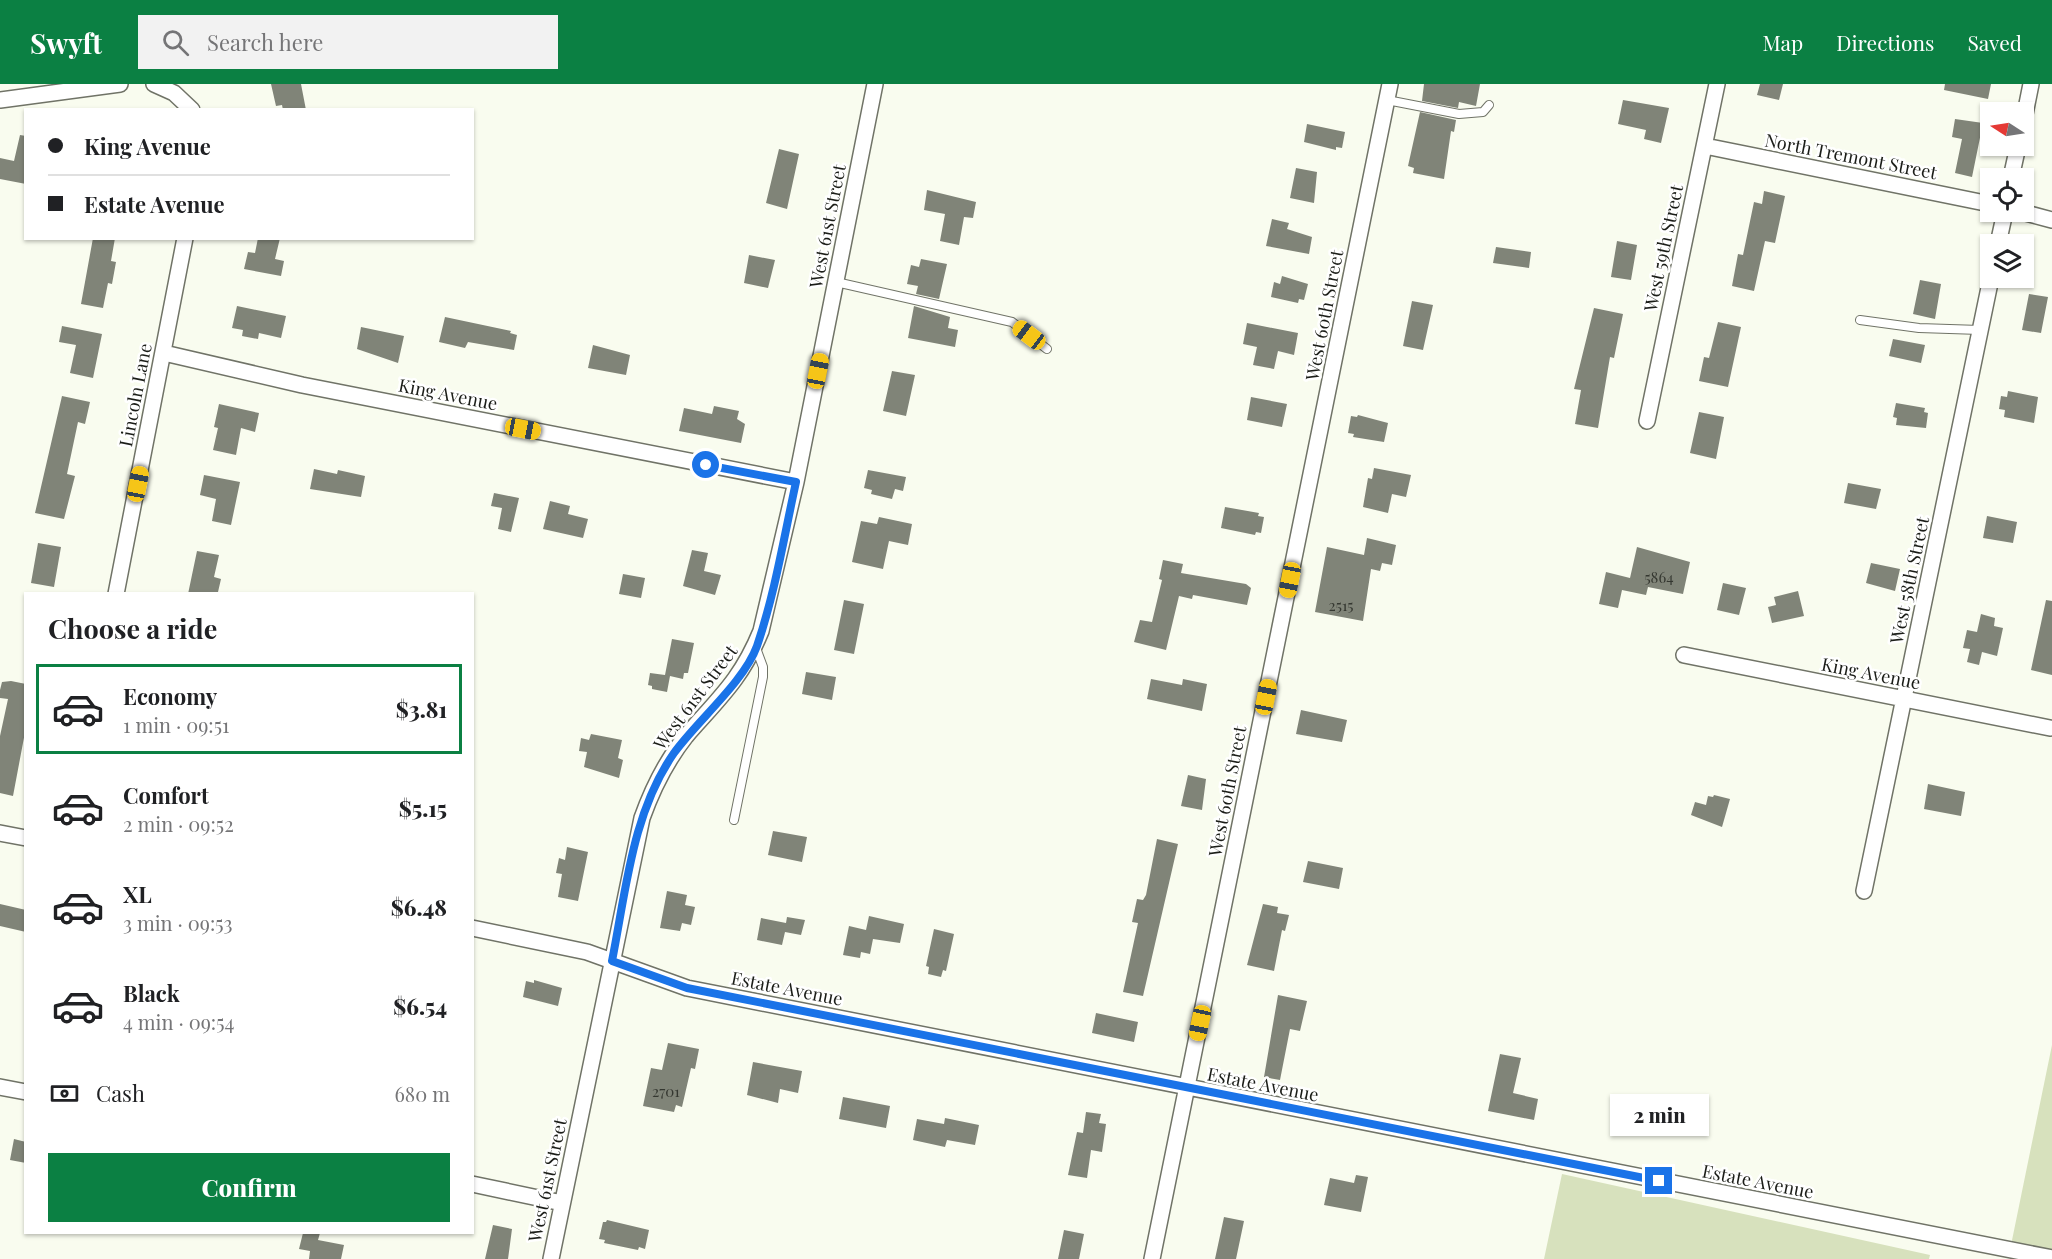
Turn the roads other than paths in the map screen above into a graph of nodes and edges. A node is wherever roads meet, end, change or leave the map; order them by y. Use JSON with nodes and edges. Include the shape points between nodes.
{"nodes":[{"id":1,"x":120,"y":84,"type":"edge"},
{"id":2,"x":154,"y":84,"type":"edge"},
{"id":3,"x":875,"y":84,"type":"edge"},
{"id":4,"x":1390,"y":84,"type":"edge"},
{"id":5,"x":1717,"y":84,"type":"edge"},
{"id":6,"x":2031,"y":84,"type":"edge"},
{"id":7,"x":0,"y":100,"type":"edge"},
{"id":8,"x":1387,"y":100,"type":"junction"},
{"id":9,"x":2027,"y":102,"type":"edge"},
{"id":10,"x":1489,"y":105,"type":"dead end"},
{"id":11,"x":190,"y":108,"type":"edge"},
{"id":12,"x":1705,"y":146,"type":"junction"},
{"id":13,"x":1980,"y":202,"type":"edge"},
{"id":14,"x":2034,"y":215,"type":"edge"},
{"id":15,"x":2052,"y":220,"type":"edge"},
{"id":16,"x":185,"y":240,"type":"edge"},
{"id":17,"x":836,"y":282,"type":"junction"},
{"id":18,"x":1989,"y":288,"type":"edge"},
{"id":19,"x":1860,"y":320,"type":"dead end"},
{"id":20,"x":1980,"y":330,"type":"junction"},
{"id":21,"x":1047,"y":349,"type":"dead end"},
{"id":22,"x":164,"y":353,"type":"junction"},
{"id":23,"x":1647,"y":421,"type":"dead end"},
{"id":24,"x":796,"y":482,"type":"junction"},
{"id":25,"x":116,"y":592,"type":"edge"},
{"id":26,"x":756,"y":648,"type":"junction"},
{"id":27,"x":1684,"y":655,"type":"dead end"},
{"id":28,"x":1905,"y":699,"type":"junction"},
{"id":29,"x":2049,"y":728,"type":"dead end"},
{"id":30,"x":734,"y":820,"type":"dead end"},
{"id":31,"x":0,"y":833,"type":"edge"},
{"id":32,"x":24,"y":838,"type":"edge"},
{"id":33,"x":1864,"y":891,"type":"dead end"},
{"id":34,"x":474,"y":928,"type":"edge"},
{"id":35,"x":612,"y":961,"type":"junction"},
{"id":36,"x":0,"y":1087,"type":"edge"},
{"id":37,"x":1186,"y":1089,"type":"junction"},
{"id":38,"x":24,"y":1092,"type":"edge"},
{"id":39,"x":474,"y":1184,"type":"edge"},
{"id":40,"x":562,"y":1203,"type":"junction"},
{"id":41,"x":2052,"y":1258,"type":"edge"},
{"id":42,"x":550,"y":1259,"type":"edge"},
{"id":43,"x":1152,"y":1259,"type":"edge"}],
"edges":[{"from":1,"to":7,"type":"street"},
{"from":2,"to":11,"type":"street","via":[[174,93]]},
{"from":3,"to":17,"type":"street","name":"West 61st Street"},
{"from":4,"to":8,"type":"street","name":"West 60th Street"},
{"from":5,"to":12,"type":"street","name":"West 59th Street"},
{"from":6,"to":9,"type":"street"},
{"from":8,"to":10,"type":"lane","via":[[1459,114],[1483,112]]},
{"from":8,"to":37,"type":"street","name":"West 60th Street"},
{"from":12,"to":13,"type":"street","name":"North Tremont Street"},
{"from":12,"to":23,"type":"street","name":"West 59th Street"},
{"from":14,"to":15,"type":"street"},
{"from":16,"to":22,"type":"street","name":"Lincoln Lane"},
{"from":17,"to":21,"type":"lane","via":[[1012,322]]},
{"from":17,"to":24,"type":"street","name":"West 61st Street"},
{"from":18,"to":20,"type":"street","name":"West 58th Street"},
{"from":19,"to":20,"type":"lane","via":[[1919,328]]},
{"from":20,"to":28,"type":"street","name":"West 58th Street"},
{"from":22,"to":24,"type":"street","name":"King Avenue","via":[[302,385]]},
{"from":22,"to":25,"type":"street","name":"Lincoln Lane"},
{"from":24,"to":26,"type":"street","name":"West 61st Street"},
{"from":26,"to":30,"type":"lane","via":[[763,677]]},
{"from":26,"to":35,"type":"street","name":"West 61st Street","via":[[726,694],[673,755],[651,795],[636,840]]},
{"from":27,"to":28,"type":"street","name":"King Avenue"},
{"from":28,"to":29,"type":"street","name":"King Avenue"},
{"from":28,"to":33,"type":"street","name":"West 58th Street"},
{"from":31,"to":32,"type":"street"},
{"from":34,"to":35,"type":"street","name":"Estate Avenue","via":[[579,950]]},
{"from":35,"to":37,"type":"street","name":"Estate Avenue","via":[[687,988]]},
{"from":35,"to":40,"type":"street","name":"West 61st Street"},
{"from":36,"to":38,"type":"street"},
{"from":37,"to":41,"type":"street","name":"Estate Avenue"},
{"from":37,"to":43,"type":"street","name":"West 60th Street"},
{"from":39,"to":40,"type":"street"},
{"from":40,"to":42,"type":"street","name":"West 61st Street"}]}
